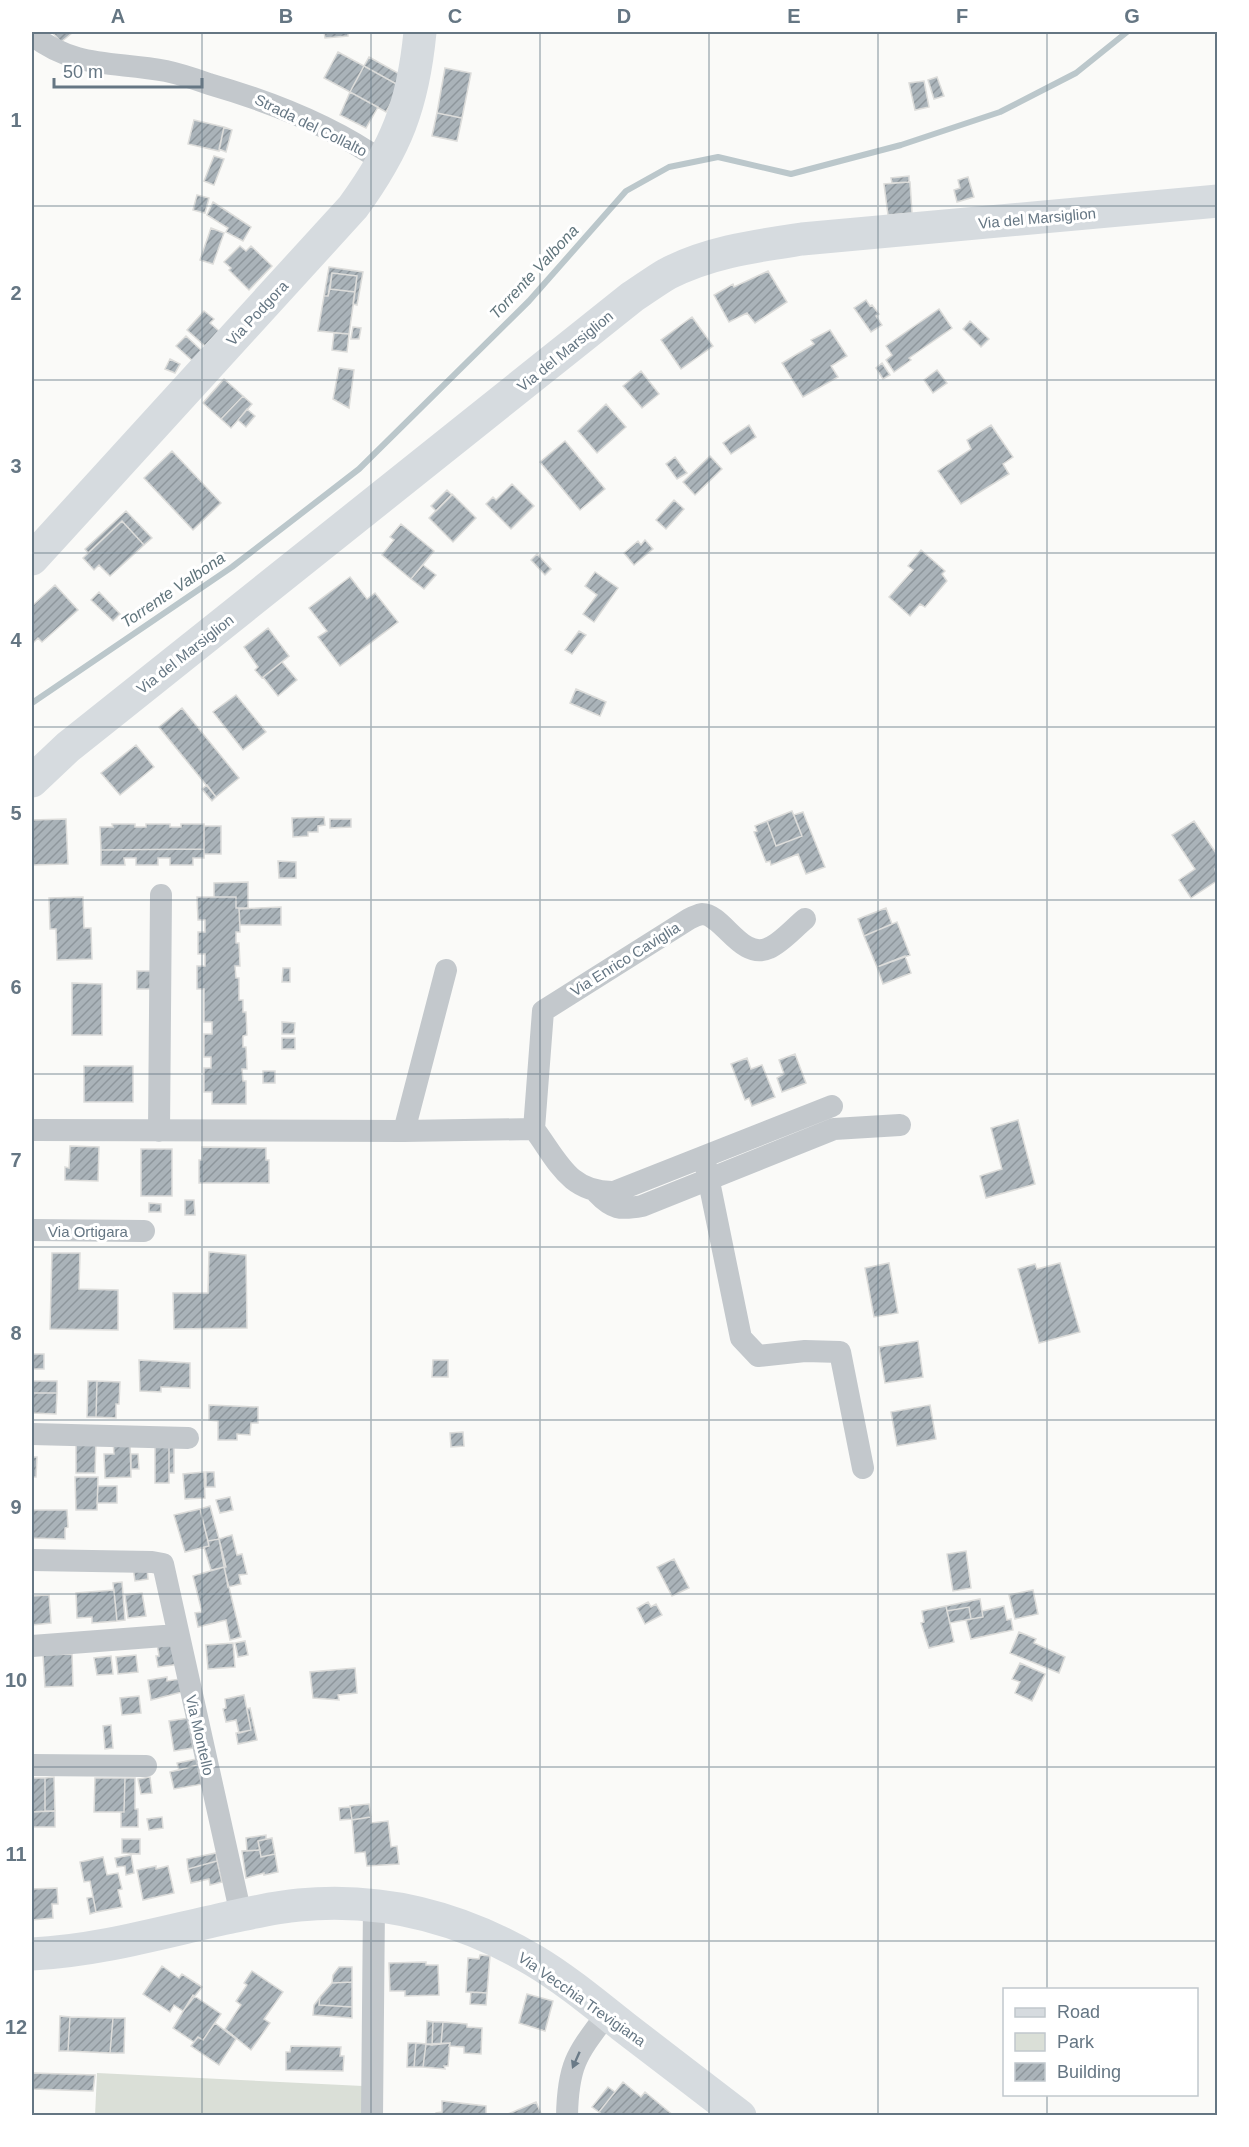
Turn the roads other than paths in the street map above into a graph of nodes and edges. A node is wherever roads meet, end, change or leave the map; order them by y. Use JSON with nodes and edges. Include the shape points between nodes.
{"nodes":[{"id":1,"x":420,"y":32,"type":"edge"},
{"id":2,"x":32,"y":35,"type":"edge"},
{"id":3,"x":383,"y":162,"type":"junction"},
{"id":4,"x":1218,"y":201,"type":"edge"},
{"id":5,"x":32,"y":559,"type":"edge"},
{"id":6,"x":32,"y":781,"type":"edge"},
{"id":7,"x":161,"y":896,"type":"dead end"},
{"id":8,"x":805,"y":919,"type":"dead end"},
{"id":9,"x":446,"y":970,"type":"dead end"},
{"id":10,"x":832,"y":1106,"type":"dead end"},
{"id":11,"x":900,"y":1125,"type":"dead end"},
{"id":12,"x":534,"y":1129,"type":"junction"},
{"id":13,"x":32,"y":1130,"type":"edge"},
{"id":14,"x":159,"y":1131,"type":"junction"},
{"id":15,"x":405,"y":1131,"type":"junction"},
{"id":16,"x":704,"y":1157,"type":"junction"},
{"id":17,"x":708,"y":1180,"type":"junction"},
{"id":18,"x":597,"y":1193,"type":"junction"},
{"id":19,"x":32,"y":1230,"type":"edge"},
{"id":20,"x":144,"y":1231,"type":"dead end"},
{"id":21,"x":32,"y":1434,"type":"edge"},
{"id":22,"x":188,"y":1438,"type":"dead end"},
{"id":23,"x":863,"y":1468,"type":"dead end"},
{"id":24,"x":32,"y":1560,"type":"edge"},
{"id":25,"x":177,"y":1635,"type":"junction"},
{"id":26,"x":32,"y":1646,"type":"edge"},
{"id":27,"x":32,"y":1765,"type":"edge"},
{"id":28,"x":146,"y":1766,"type":"dead end"},
{"id":29,"x":374,"y":1905,"type":"junction"},
{"id":30,"x":241,"y":1915,"type":"junction"},
{"id":31,"x":32,"y":1954,"type":"edge"},
{"id":32,"x":607,"y":2014,"type":"junction"},
{"id":33,"x":372,"y":2115,"type":"edge"},
{"id":34,"x":567,"y":2115,"type":"edge"},
{"id":35,"x":740,"y":2115,"type":"edge"}],
"edges":[{"from":1,"to":3,"type":"street","name":"Via Podgora","via":[[409,99]]},
{"from":2,"to":3,"type":"street","name":"Strada del Collalto","via":[[73,58],[166,71],[255,97],[335,133]]},
{"from":3,"to":5,"type":"street","name":"Via Podgora","via":[[353,207],[324,240]]},
{"from":4,"to":6,"type":"street","name":"Via del Marsiglion","via":[[802,239],[742,248],[666,275],[632,297],[68,747]]},
{"from":7,"to":14,"type":"street"},
{"from":8,"to":12,"type":"street","name":"Via Enrico Caviglia","via":[[770,948],[760,951],[748,948],[713,918],[699,915],[543,1011]]},
{"from":9,"to":15,"type":"street"},
{"from":10,"to":16,"type":"street"},
{"from":11,"to":17,"type":"street","via":[[834,1129]]},
{"from":12,"to":15,"type":"street"},
{"from":12,"to":18,"type":"street","via":[[570,1179]]},
{"from":13,"to":14,"type":"street"},
{"from":14,"to":15,"type":"street"},
{"from":16,"to":17,"type":"street"},
{"from":16,"to":18,"type":"street","via":[[614,1192]]},
{"from":17,"to":18,"type":"street","via":[[626,1209],[609,1205]]},
{"from":17,"to":23,"type":"street","via":[[741,1338],[758,1356],[840,1352]]},
{"from":19,"to":20,"type":"street","name":"Via Ortigara"},
{"from":21,"to":22,"type":"street"},
{"from":24,"to":25,"type":"street","name":"Via Montello","via":[[163,1564]]},
{"from":25,"to":26,"type":"street"},
{"from":25,"to":30,"type":"street","name":"Via Montello"},
{"from":27,"to":28,"type":"street"},
{"from":29,"to":30,"type":"street","name":"Via Vecchia Trevigiana","via":[[298,1905]]},
{"from":29,"to":32,"type":"street","name":"Via Vecchia Trevigiana","via":[[434,1916],[494,1940],[534,1961]]},
{"from":29,"to":33,"type":"street"},
{"from":30,"to":31,"type":"street","name":"Via Vecchia Trevigiana","via":[[101,1946]]},
{"from":32,"to":34,"type":"street","one_way":true,"via":[[578,2054],[570,2075]]},
{"from":32,"to":35,"type":"street","name":"Via Vecchia Trevigiana"}]}
